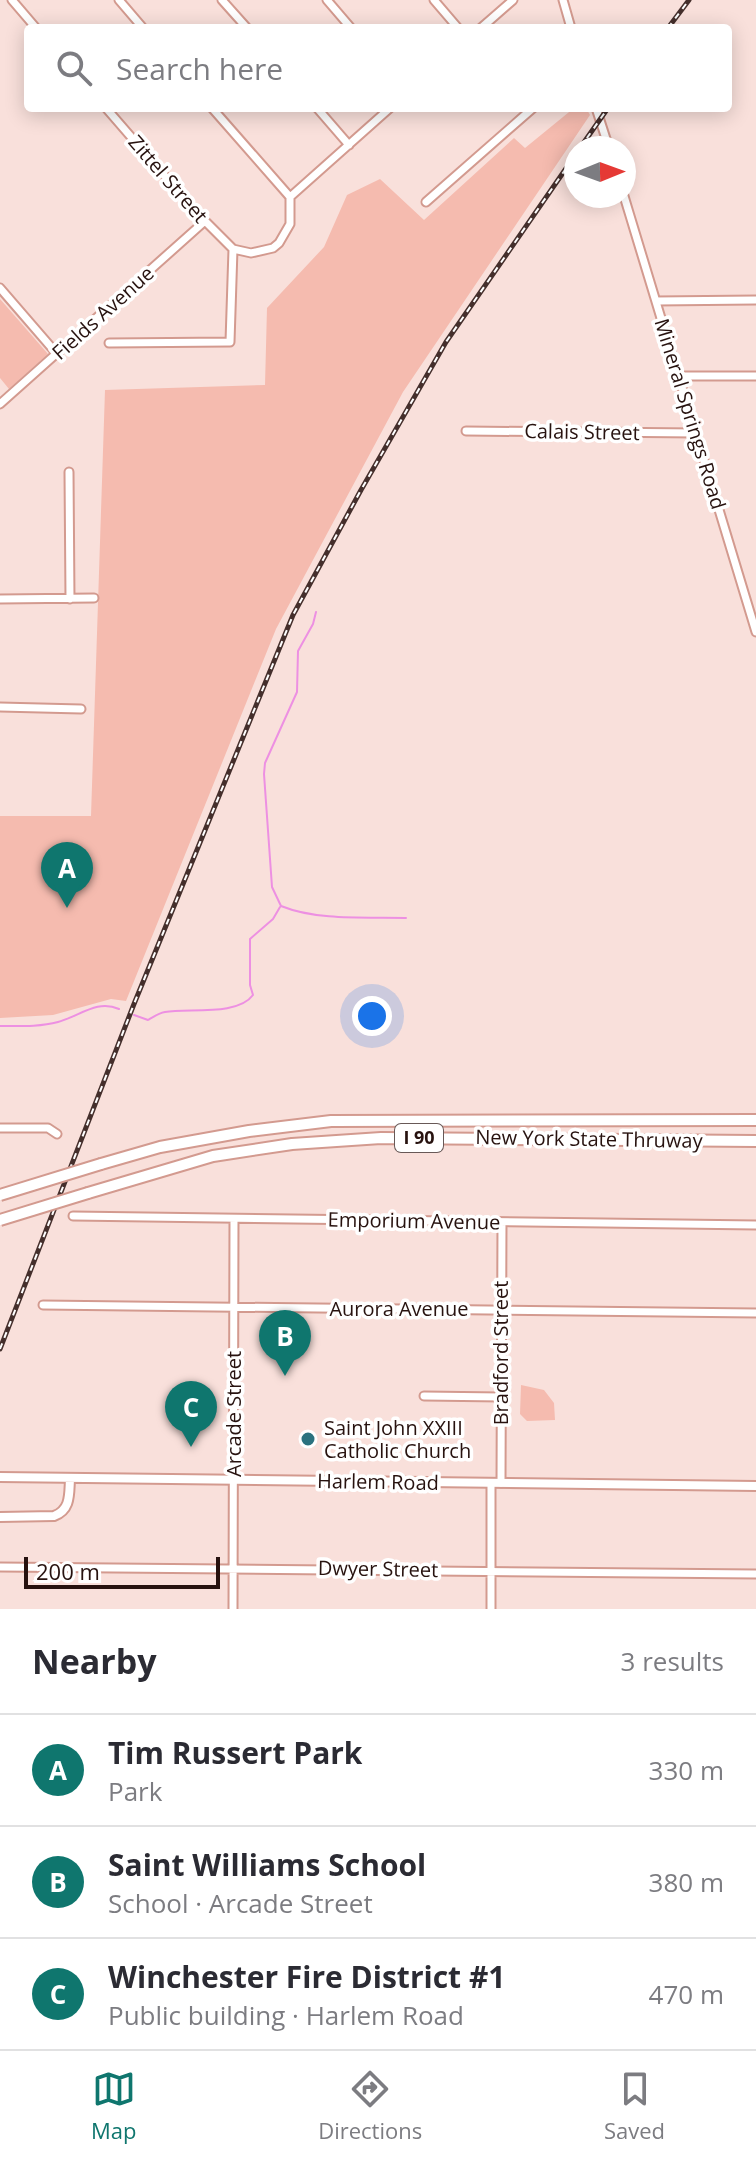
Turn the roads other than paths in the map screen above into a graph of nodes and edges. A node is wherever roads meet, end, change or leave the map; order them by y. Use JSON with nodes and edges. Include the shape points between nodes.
{"nodes":[{"id":1,"x":12,"y":0,"type":"edge"},
{"id":2,"x":119,"y":0,"type":"edge"},
{"id":3,"x":222,"y":0,"type":"edge"},
{"id":4,"x":327,"y":0,"type":"edge"},
{"id":5,"x":434,"y":0,"type":"edge"},
{"id":6,"x":513,"y":0,"type":"edge"},
{"id":7,"x":563,"y":0,"type":"edge"},
{"id":8,"x":33,"y":24,"type":"edge"},
{"id":9,"x":140,"y":24,"type":"edge"},
{"id":10,"x":243,"y":24,"type":"edge"},
{"id":11,"x":348,"y":24,"type":"edge"},
{"id":12,"x":455,"y":24,"type":"edge"},
{"id":13,"x":486,"y":24,"type":"edge"},
{"id":14,"x":570,"y":24,"type":"edge"},
{"id":15,"x":110,"y":112,"type":"edge"},
{"id":16,"x":216,"y":112,"type":"edge"},
{"id":17,"x":320,"y":112,"type":"edge"},
{"id":18,"x":386,"y":112,"type":"edge"},
{"id":19,"x":528,"y":112,"type":"edge"},
{"id":20,"x":597,"y":112,"type":"edge"},
{"id":21,"x":605,"y":136,"type":"edge"},
{"id":22,"x":349,"y":145,"type":"junction"},
{"id":23,"x":290,"y":197,"type":"junction"},
{"id":24,"x":426,"y":202,"type":"dead end"},
{"id":25,"x":628,"y":208,"type":"edge"},
{"id":26,"x":205,"y":221,"type":"junction"},
{"id":27,"x":233,"y":249,"type":"junction"},
{"id":28,"x":0,"y":288,"type":"edge"},
{"id":29,"x":756,"y":300,"type":"edge"},
{"id":30,"x":656,"y":301,"type":"junction"},
{"id":31,"x":109,"y":343,"type":"dead end"},
{"id":32,"x":57,"y":354,"type":"junction"},
{"id":33,"x":680,"y":376,"type":"junction"},
{"id":34,"x":756,"y":376,"type":"edge"},
{"id":35,"x":0,"y":404,"type":"edge"},
{"id":36,"x":466,"y":431,"type":"dead end"},
{"id":37,"x":697,"y":433,"type":"junction"},
{"id":38,"x":69,"y":472,"type":"dead end"},
{"id":39,"x":94,"y":598,"type":"dead end"},
{"id":40,"x":0,"y":599,"type":"edge"},
{"id":41,"x":70,"y":599,"type":"junction"},
{"id":42,"x":756,"y":632,"type":"edge"},
{"id":43,"x":0,"y":707,"type":"edge"},
{"id":44,"x":81,"y":709,"type":"dead end"},
{"id":45,"x":756,"y":1120,"type":"edge"},
{"id":46,"x":0,"y":1128,"type":"edge"},
{"id":47,"x":57,"y":1134,"type":"dead end"},
{"id":48,"x":756,"y":1141,"type":"edge"},
{"id":49,"x":0,"y":1195,"type":"edge"},
{"id":50,"x":73,"y":1216,"type":"dead end"},
{"id":51,"x":234,"y":1219,"type":"junction"},
{"id":52,"x":0,"y":1220,"type":"edge"},
{"id":53,"x":502,"y":1222,"type":"junction"},
{"id":54,"x":756,"y":1225,"type":"edge"},
{"id":55,"x":43,"y":1305,"type":"dead end"},
{"id":56,"x":234,"y":1308,"type":"junction"},
{"id":57,"x":502,"y":1310,"type":"junction"},
{"id":58,"x":756,"y":1313,"type":"edge"},
{"id":59,"x":424,"y":1396,"type":"dead end"},
{"id":60,"x":501,"y":1397,"type":"junction"},
{"id":61,"x":0,"y":1477,"type":"edge"},
{"id":62,"x":70,"y":1479,"type":"junction"},
{"id":63,"x":234,"y":1480,"type":"junction"},
{"id":64,"x":496,"y":1483,"type":"junction"},
{"id":65,"x":756,"y":1486,"type":"edge"},
{"id":66,"x":0,"y":1517,"type":"edge"},
{"id":67,"x":0,"y":1567,"type":"edge"},
{"id":68,"x":233,"y":1568,"type":"junction"},
{"id":69,"x":491,"y":1570,"type":"junction"},
{"id":70,"x":756,"y":1574,"type":"edge"},
{"id":71,"x":233,"y":1609,"type":"edge"},
{"id":72,"x":491,"y":1609,"type":"edge"}],
"edges":[{"from":1,"to":8,"type":"street"},
{"from":2,"to":9,"type":"street"},
{"from":3,"to":10,"type":"street"},
{"from":4,"to":11,"type":"street"},
{"from":5,"to":12,"type":"street"},
{"from":6,"to":13,"type":"street"},
{"from":7,"to":14,"type":"street"},
{"from":15,"to":26,"type":"street","name":"Zittel Street"},
{"from":16,"to":23,"type":"street"},
{"from":17,"to":22,"type":"street"},
{"from":18,"to":22,"type":"street"},
{"from":19,"to":24,"type":"street"},
{"from":20,"to":21,"type":"street"},
{"from":22,"to":23,"type":"street"},
{"from":23,"to":27,"type":"street","via":[[290,224],[279,243],[251,253]]},
{"from":25,"to":30,"type":"street","name":"Mineral Springs Road"},
{"from":26,"to":27,"type":"street","name":"Zittel Street"},
{"from":26,"to":32,"type":"street","name":"Fields Avenue"},
{"from":27,"to":31,"type":"street","via":[[230,342]]},
{"from":28,"to":32,"type":"street"},
{"from":29,"to":30,"type":"street"},
{"from":30,"to":33,"type":"street","name":"Mineral Springs Road"},
{"from":32,"to":35,"type":"street","name":"Fields Avenue"},
{"from":33,"to":34,"type":"street"},
{"from":33,"to":37,"type":"street","name":"Mineral Springs Road"},
{"from":36,"to":37,"type":"street","name":"Calais Street"},
{"from":37,"to":42,"type":"street","name":"Mineral Springs Road"},
{"from":38,"to":41,"type":"street"},
{"from":39,"to":41,"type":"street"},
{"from":40,"to":41,"type":"street"},
{"from":43,"to":44,"type":"street"},
{"from":45,"to":49,"type":"highway","name":"New York State Thruway","number":"I 90","bridge":true,"via":[[331,1121],[160,1147]]},
{"from":46,"to":47,"type":"street","via":[[48,1128]]},
{"from":48,"to":52,"type":"highway","name":"New York State Thruway","number":"I 90","bridge":true,"via":[[381,1138],[292,1144],[213,1156]]},
{"from":50,"to":51,"type":"street","name":"Emporium Avenue"},
{"from":51,"to":53,"type":"street","name":"Emporium Avenue"},
{"from":51,"to":56,"type":"street","name":"Arcade Street"},
{"from":53,"to":54,"type":"street","name":"Emporium Avenue"},
{"from":53,"to":57,"type":"street","name":"Bradford Street"},
{"from":55,"to":56,"type":"street","name":"Aurora Avenue"},
{"from":56,"to":57,"type":"street","name":"Aurora Avenue"},
{"from":56,"to":63,"type":"street","name":"Arcade Street"},
{"from":57,"to":58,"type":"street","name":"Aurora Avenue"},
{"from":57,"to":60,"type":"street","name":"Bradford Street"},
{"from":59,"to":60,"type":"street"},
{"from":60,"to":64,"type":"street","name":"Bradford Street"},
{"from":61,"to":62,"type":"main road","name":"Harlem Road"},
{"from":62,"to":63,"type":"main road","name":"Harlem Road"},
{"from":62,"to":66,"type":"main road","via":[[62,1513]]},
{"from":63,"to":64,"type":"main road","name":"Harlem Road"},
{"from":63,"to":68,"type":"street","name":"Arcade Street"},
{"from":64,"to":65,"type":"main road","name":"Harlem Road"},
{"from":64,"to":69,"type":"street","name":"Bradford Street"},
{"from":67,"to":68,"type":"street","name":"Dwyer Street"},
{"from":68,"to":69,"type":"street","name":"Dwyer Street"},
{"from":68,"to":71,"type":"street","name":"Arcade Street"},
{"from":69,"to":70,"type":"street","name":"Dwyer Street"},
{"from":69,"to":72,"type":"street","name":"Bradford Street"}]}
